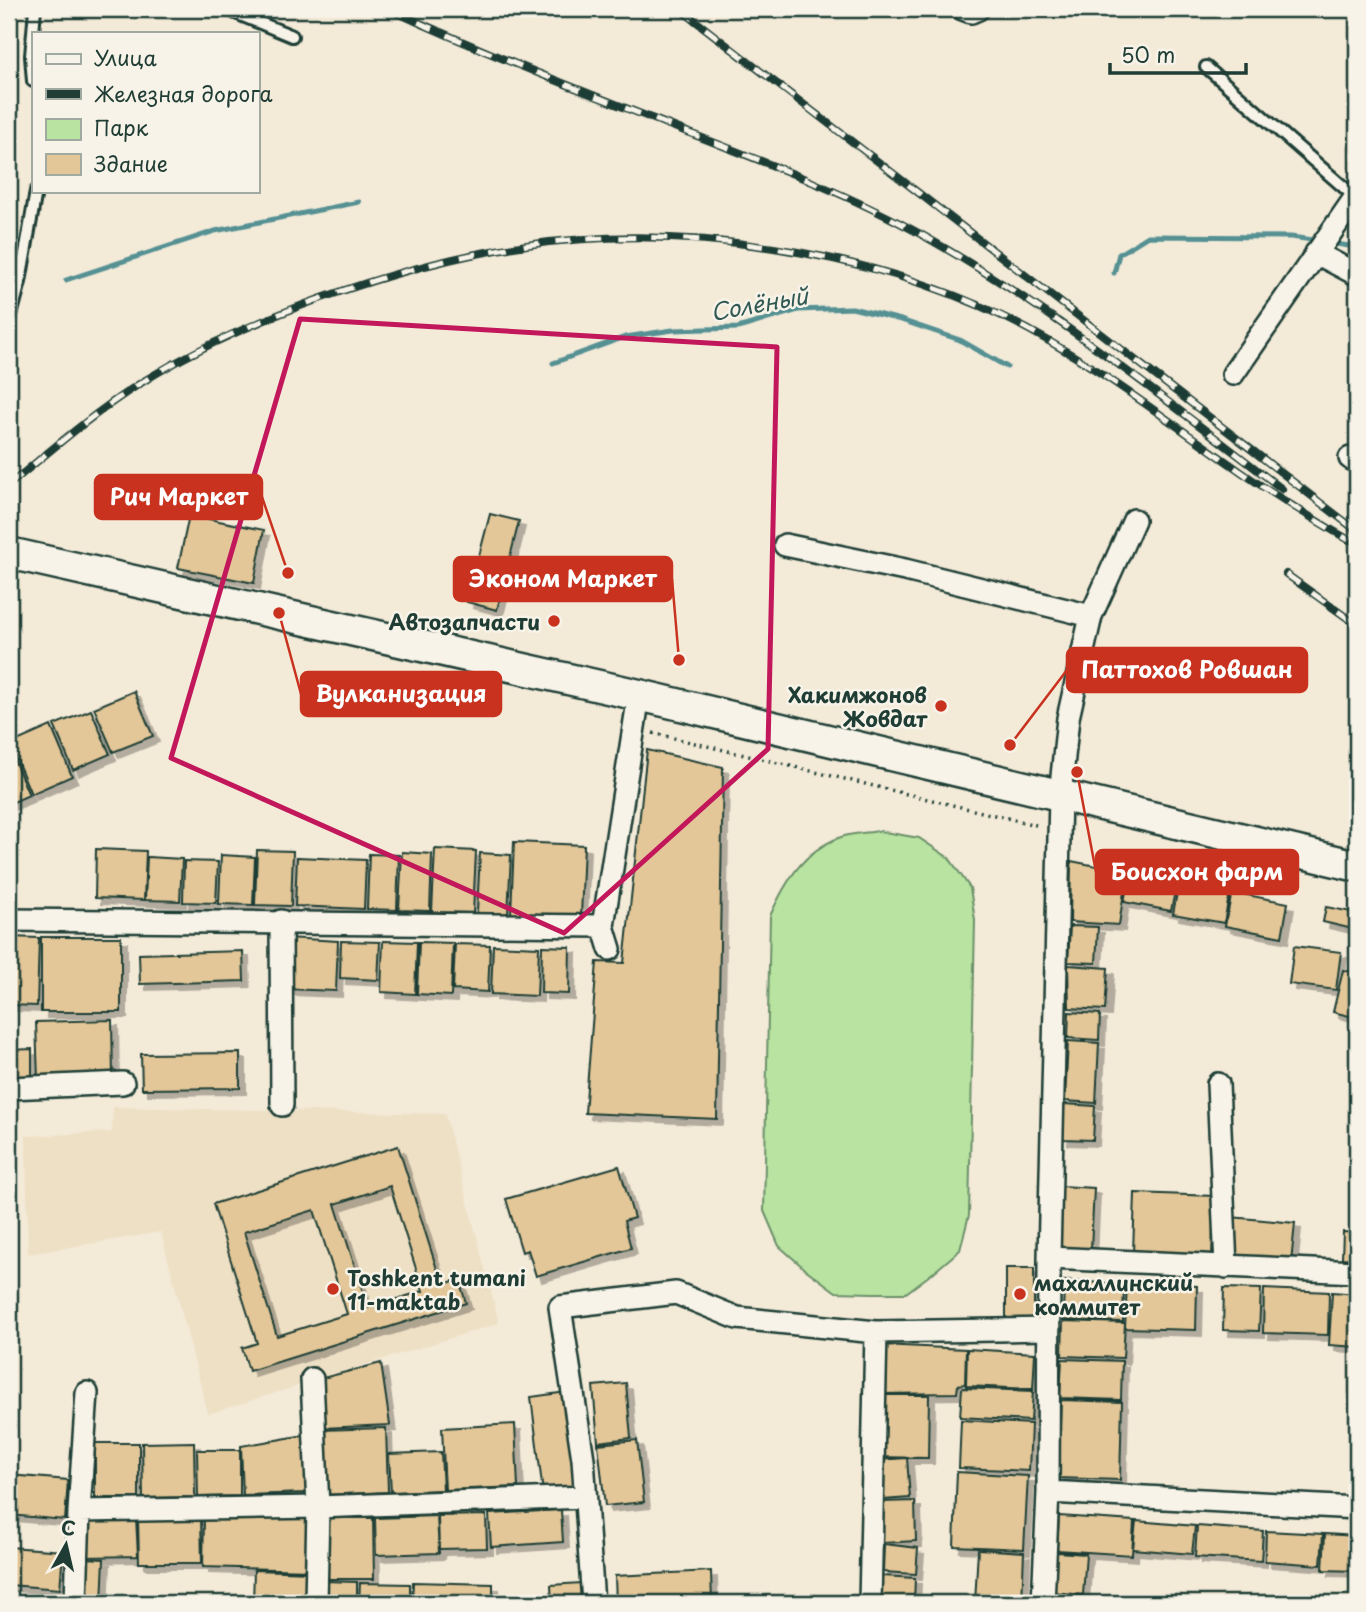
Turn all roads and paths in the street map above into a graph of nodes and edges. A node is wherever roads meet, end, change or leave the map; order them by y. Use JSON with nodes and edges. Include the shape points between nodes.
{"nodes":[{"id":1,"x":35,"y":9,"type":"edge"},
{"id":2,"x":43,"y":9,"type":"edge"},
{"id":3,"x":226,"y":9,"type":"edge"},
{"id":4,"x":963,"y":9,"type":"edge"},
{"id":5,"x":978,"y":9,"type":"edge"},
{"id":6,"x":34,"y":22,"type":"junction"},
{"id":7,"x":33,"y":32,"type":"edge"},
{"id":8,"x":292,"y":36,"type":"dead end"},
{"id":9,"x":1206,"y":67,"type":"dead end"},
{"id":10,"x":36,"y":192,"type":"edge"},
{"id":11,"x":1352,"y":201,"type":"edge"},
{"id":12,"x":1318,"y":250,"type":"junction"},
{"id":13,"x":1357,"y":271,"type":"edge"},
{"id":14,"x":9,"y":323,"type":"edge"},
{"id":15,"x":1233,"y":374,"type":"dead end"},
{"id":16,"x":1135,"y":520,"type":"dead end"},
{"id":17,"x":785,"y":545,"type":"dead end"},
{"id":18,"x":9,"y":553,"type":"edge"},
{"id":19,"x":1091,"y":616,"type":"junction"},
{"id":20,"x":639,"y":695,"type":"junction"},
{"id":21,"x":634,"y":728,"type":"junction"},
{"id":22,"x":1059,"y":796,"type":"junction"},
{"id":23,"x":1059,"y":830,"type":"junction"},
{"id":24,"x":1357,"y":866,"type":"edge"},
{"id":25,"x":9,"y":920,"type":"edge"},
{"id":26,"x":281,"y":921,"type":"junction"},
{"id":27,"x":603,"y":926,"type":"junction"},
{"id":28,"x":610,"y":949,"type":"dead end"},
{"id":29,"x":123,"y":1083,"type":"dead end"},
{"id":30,"x":1218,"y":1084,"type":"dead end"},
{"id":31,"x":9,"y":1088,"type":"edge"},
{"id":32,"x":282,"y":1105,"type":"dead end"},
{"id":33,"x":1049,"y":1258,"type":"junction"},
{"id":34,"x":1226,"y":1266,"type":"junction"},
{"id":35,"x":1357,"y":1272,"type":"edge"},
{"id":36,"x":1049,"y":1329,"type":"junction"},
{"id":37,"x":876,"y":1332,"type":"junction"},
{"id":38,"x":312,"y":1379,"type":"dead end"},
{"id":39,"x":87,"y":1394,"type":"dead end"},
{"id":40,"x":1048,"y":1493,"type":"junction"},
{"id":41,"x":585,"y":1497,"type":"junction"},
{"id":42,"x":318,"y":1507,"type":"junction"},
{"id":43,"x":1357,"y":1508,"type":"edge"},
{"id":44,"x":79,"y":1511,"type":"junction"},
{"id":45,"x":76,"y":1600,"type":"dead end"},
{"id":46,"x":316,"y":1603,"type":"edge"},
{"id":47,"x":593,"y":1603,"type":"edge"},
{"id":48,"x":870,"y":1603,"type":"edge"},
{"id":49,"x":1043,"y":1603,"type":"edge"}],
"edges":[{"from":1,"to":6,"type":"lane"},
{"from":2,"to":6,"type":"lane"},
{"from":3,"to":8,"type":"lane"},
{"from":4,"to":5,"type":"street"},
{"from":6,"to":7,"type":"lane"},
{"from":9,"to":11,"type":"lane"},
{"from":10,"to":14,"type":"lane"},
{"from":11,"to":12,"type":"street"},
{"from":12,"to":13,"type":"street"},
{"from":12,"to":15,"type":"street"},
{"from":16,"to":19,"type":"street"},
{"from":17,"to":19,"type":"street"},
{"from":18,"to":20,"type":"main road"},
{"from":19,"to":22,"type":"street","via":[[1068,718]]},
{"from":20,"to":21,"type":"street"},
{"from":20,"to":22,"type":"main road"},
{"from":21,"to":23,"type":"path"},
{"from":21,"to":27,"type":"street"},
{"from":22,"to":23,"type":"street"},
{"from":22,"to":24,"type":"main road"},
{"from":23,"to":33,"type":"street"},
{"from":25,"to":26,"type":"street"},
{"from":26,"to":27,"type":"street"},
{"from":26,"to":32,"type":"street"},
{"from":27,"to":28,"type":"street"},
{"from":29,"to":31,"type":"street"},
{"from":30,"to":34,"type":"street"},
{"from":33,"to":34,"type":"street"},
{"from":33,"to":36,"type":"street"},
{"from":34,"to":35,"type":"street"},
{"from":36,"to":37,"type":"street"},
{"from":36,"to":40,"type":"street"},
{"from":37,"to":41,"type":"street","via":[[737,1318],[676,1293],[560,1307]]},
{"from":37,"to":48,"type":"street"},
{"from":38,"to":42,"type":"street"},
{"from":39,"to":44,"type":"street"},
{"from":40,"to":43,"type":"street"},
{"from":40,"to":49,"type":"street"},
{"from":41,"to":42,"type":"street"},
{"from":41,"to":47,"type":"street"},
{"from":42,"to":44,"type":"street"},
{"from":42,"to":46,"type":"street"},
{"from":44,"to":45,"type":"street"}]}
